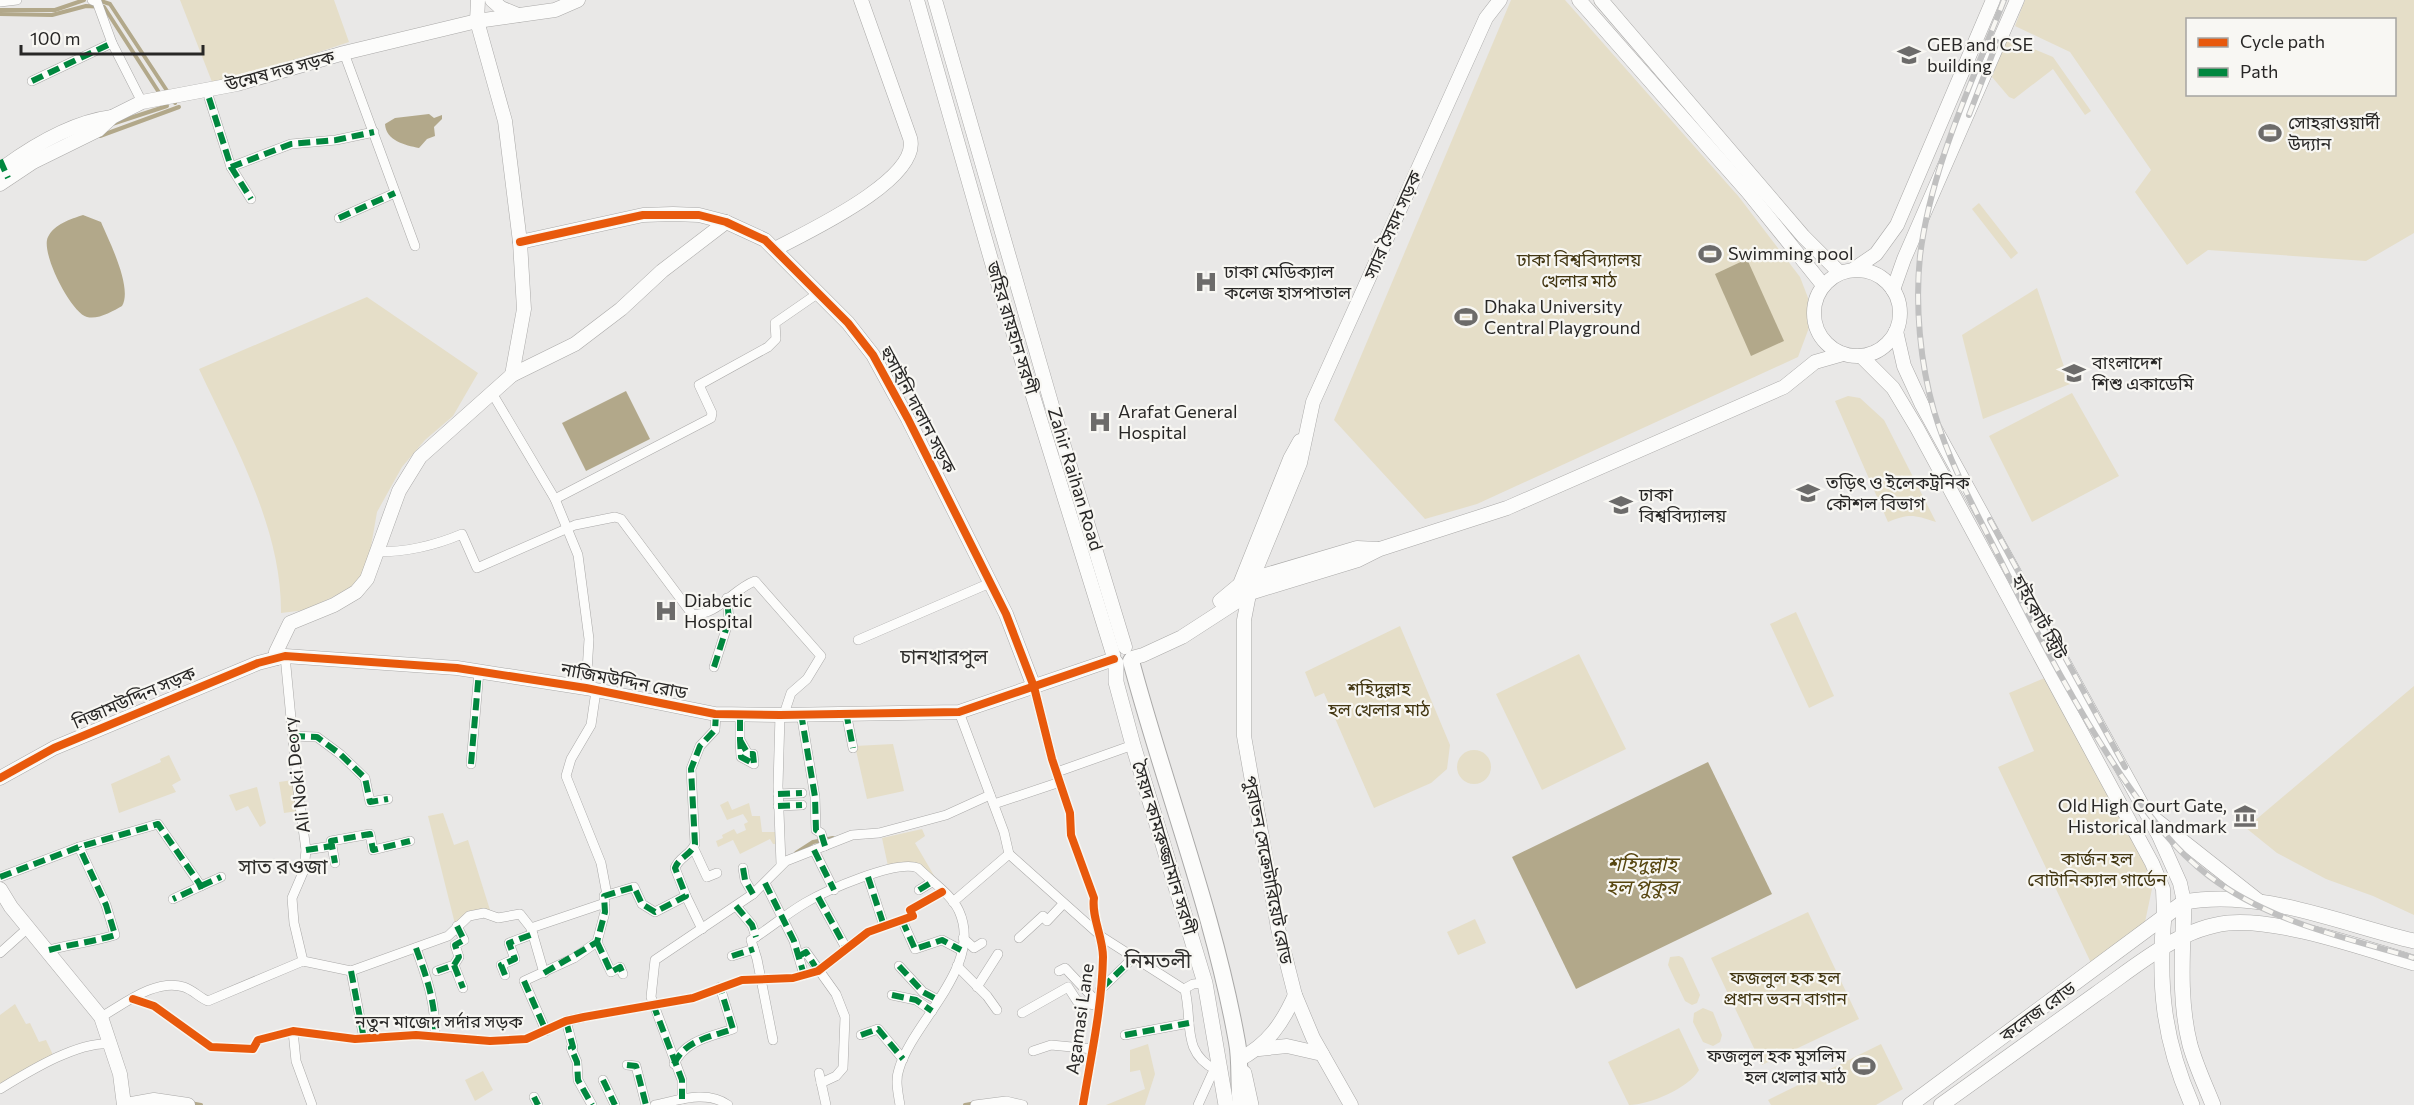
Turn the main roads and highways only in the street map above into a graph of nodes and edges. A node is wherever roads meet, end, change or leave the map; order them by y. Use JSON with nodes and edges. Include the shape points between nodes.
{"nodes":[{"id":1,"x":478,"y":0,"type":"edge"},
{"id":2,"x":492,"y":0,"type":"edge"},
{"id":3,"x":578,"y":0,"type":"edge"},
{"id":4,"x":861,"y":0,"type":"edge"},
{"id":5,"x":917,"y":0,"type":"edge"},
{"id":6,"x":935,"y":0,"type":"edge"},
{"id":7,"x":1487,"y":0,"type":"edge"},
{"id":8,"x":1500,"y":0,"type":"edge"},
{"id":9,"x":1579,"y":0,"type":"edge"},
{"id":10,"x":1601,"y":0,"type":"edge"},
{"id":11,"x":1993,"y":0,"type":"edge"},
{"id":12,"x":2018,"y":0,"type":"edge"},
{"id":13,"x":519,"y":16,"type":"junction"},
{"id":14,"x":1486,"y":18,"type":"junction"},
{"id":15,"x":477,"y":21,"type":"junction"},
{"id":16,"x":2,"y":172,"type":"edge"},
{"id":17,"x":726,"y":222,"type":"junction"},
{"id":18,"x":520,"y":242,"type":"junction"},
{"id":19,"x":775,"y":249,"type":"junction"},
{"id":20,"x":1854,"y":269,"type":"junction"},
{"id":21,"x":1840,"y":273,"type":"junction"},
{"id":22,"x":1823,"y":285,"type":"junction"},
{"id":23,"x":1893,"y":290,"type":"junction"},
{"id":24,"x":1896,"y":331,"type":"junction"},
{"id":25,"x":1822,"y":339,"type":"junction"},
{"id":26,"x":1843,"y":354,"type":"junction"},
{"id":27,"x":1862,"y":356,"type":"junction"},
{"id":28,"x":1815,"y":362,"type":"junction"},
{"id":29,"x":512,"y":375,"type":"junction"},
{"id":30,"x":1244,"y":589,"type":"junction"},
{"id":31,"x":281,"y":657,"type":"junction"},
{"id":32,"x":1123,"y":657,"type":"junction"},
{"id":33,"x":1034,"y":687,"type":"junction"},
{"id":34,"x":0,"y":778,"type":"edge"},
{"id":35,"x":2145,"y":811,"type":"junction"},
{"id":36,"x":0,"y":889,"type":"edge"},
{"id":37,"x":2184,"y":902,"type":"junction"},
{"id":38,"x":2260,"y":902,"type":"junction"},
{"id":39,"x":2164,"y":915,"type":"junction"},
{"id":40,"x":2183,"y":938,"type":"junction"},
{"id":41,"x":2414,"y":941,"type":"edge"},
{"id":42,"x":2161,"y":951,"type":"junction"},
{"id":43,"x":2414,"y":963,"type":"edge"},
{"id":44,"x":1295,"y":995,"type":"junction"},
{"id":45,"x":1257,"y":1050,"type":"junction"},
{"id":46,"x":1322,"y":1054,"type":"junction"},
{"id":47,"x":1228,"y":1069,"type":"junction"},
{"id":48,"x":181,"y":1104,"type":"edge"},
{"id":49,"x":125,"y":1105,"type":"edge"},
{"id":50,"x":1226,"y":1105,"type":"edge"},
{"id":51,"x":1233,"y":1105,"type":"edge"},
{"id":52,"x":1241,"y":1105,"type":"edge"},
{"id":53,"x":1251,"y":1105,"type":"edge"},
{"id":54,"x":1351,"y":1105,"type":"edge"},
{"id":55,"x":1910,"y":1105,"type":"edge"},
{"id":56,"x":1941,"y":1105,"type":"edge"},
{"id":57,"x":2192,"y":1105,"type":"edge"},
{"id":58,"x":2213,"y":1105,"type":"edge"}],
"edges":[{"from":1,"to":15,"type":"main road"},
{"from":2,"to":13,"type":"main road"},
{"from":3,"to":13,"type":"main road","name":"উন্মেষ দত্ত সড়ক","via":[[555,10]]},
{"from":4,"to":19,"type":"main road","via":[[912,151],[873,193]]},
{"from":5,"to":32,"type":"main road","name":"জহির রায়হান সরণী","via":[[996,277]]},
{"from":6,"to":32,"type":"main road","name":"Zahir Raihan Road"},
{"from":7,"to":14,"type":"main road","name":"স্যার সৈয়দ সড়ক"},
{"from":8,"to":14,"type":"main road","name":"স্যার সৈয়দ সড়ক"},
{"from":9,"to":22,"type":"main road","via":[[1748,192]]},
{"from":10,"to":21,"type":"main road","via":[[1803,236]]},
{"from":11,"to":20,"type":"main road","via":[[1897,225],[1876,254]]},
{"from":12,"to":23,"type":"main road"},
{"from":13,"to":15,"type":"main road","name":"উন্মেষ দত্ত সড়ক"},
{"from":14,"to":30,"type":"main road","name":"স্যার সৈয়দ সড়ক","via":[[1313,402],[1300,463]]},
{"from":15,"to":16,"type":"main road","name":"উন্মেষ দত্ত সড়ক","via":[[237,84],[142,102],[98,129]]},
{"from":15,"to":18,"type":"main road","via":[[505,121]]},
{"from":17,"to":18,"type":"main road","name":"হুসাইনি দালান সড়ক","via":[[699,215],[643,215]]},
{"from":17,"to":19,"type":"main road","name":"হুসাইনি দালান সড়ক","via":[[765,240]]},
{"from":17,"to":29,"type":"main road","via":[[575,344]]},
{"from":18,"to":29,"type":"main road","via":[[524,309]]},
{"from":19,"to":33,"type":"main road","name":"হুসাইনি দালান সড়ক","via":[[848,323],[873,356],[990,583],[1023,653]]},
{"from":20,"to":21,"type":"main road"},
{"from":20,"to":23,"type":"main road","via":[[1883,278]]},
{"from":21,"to":22,"type":"main road"},
{"from":22,"to":25,"type":"main road","via":[[1817,295],[1814,318]]},
{"from":23,"to":24,"type":"main road","via":[[1899,303]]},
{"from":24,"to":27,"type":"main road","via":[[1876,352]]},
{"from":24,"to":35,"type":"main road","name":"হাইকোর্ট স্ট্রিট","via":[[1905,366],[1922,405]]},
{"from":25,"to":26,"type":"main road"},
{"from":25,"to":28,"type":"main road"},
{"from":26,"to":27,"type":"main road"},
{"from":26,"to":28,"type":"main road"},
{"from":27,"to":39,"type":"main road","name":"হাইকোর্ট স্ট্রিট","via":[[1893,388],[1917,428],[2098,759],[2157,873],[2164,896]]},
{"from":28,"to":30,"type":"main road","via":[[1784,387],[1507,508],[1380,549],[1358,560]]},
{"from":29,"to":31,"type":"main road","via":[[420,457],[399,491],[367,579],[356,592],[334,605],[290,623],[276,652]]},
{"from":30,"to":32,"type":"main road","name":"নাজিমউদ্দিন রোড","via":[[1171,636]]},
{"from":30,"to":44,"type":"main road","name":"পুরাতন সেক্রেটারিয়েট রোড","via":[[1247,767]]},
{"from":31,"to":33,"type":"main road","name":"নাজিমউদ্দিন রোড","via":[[479,671],[717,714],[959,712]]},
{"from":31,"to":34,"type":"main road","name":"নিজামউদ্দিন সড়ক","via":[[64,743]]},
{"from":32,"to":33,"type":"main road","name":"নাজিমউদ্দিন রোড"},
{"from":32,"to":47,"type":"highway","via":[[1191,902]]},
{"from":32,"to":47,"type":"main road","name":"সৈয়দ কামরুজ্জামান সরণী","via":[[1116,682],[1132,745]]},
{"from":35,"to":37,"type":"main road","name":"হাইকোর্ট স্ট্রিট","via":[[2175,871]]},
{"from":35,"to":38,"type":"main road"},
{"from":36,"to":49,"type":"main road","via":[[101,1017],[112,1044]]},
{"from":37,"to":38,"type":"main road"},
{"from":37,"to":39,"type":"main road","name":"কলেজ রোড"},
{"from":37,"to":40,"type":"main road"},
{"from":38,"to":41,"type":"main road"},
{"from":39,"to":42,"type":"main road"},
{"from":39,"to":55,"type":"main road","name":"কলেজ রোড"},
{"from":40,"to":42,"type":"main road","name":"কলেজ রোড"},
{"from":40,"to":43,"type":"main road","name":"কলেজ রোড","via":[[2219,925],[2262,924]]},
{"from":40,"to":58,"type":"main road","via":[[2187,1026]]},
{"from":42,"to":56,"type":"main road","name":"কলেজ রোড"},
{"from":42,"to":57,"type":"main road","via":[[2166,1030]]},
{"from":44,"to":45,"type":"main road","via":[[1279,1026]]},
{"from":44,"to":46,"type":"main road","name":"পুরাতন সেক্রেটারিয়েট রোড"},
{"from":45,"to":46,"type":"main road","via":[[1287,1046]]},
{"from":45,"to":47,"type":"main road"},
{"from":46,"to":54,"type":"main road","name":"পুরাতন সেক্রেটারিয়েট রোড"},
{"from":47,"to":50,"type":"main road","name":"সৈয়দ কামরুজ্জামান সরণী"},
{"from":47,"to":51,"type":"highway"},
{"from":47,"to":52,"type":"highway"},
{"from":47,"to":53,"type":"main road"},
{"from":48,"to":49,"type":"main road","via":[[154,1100]]}]}
